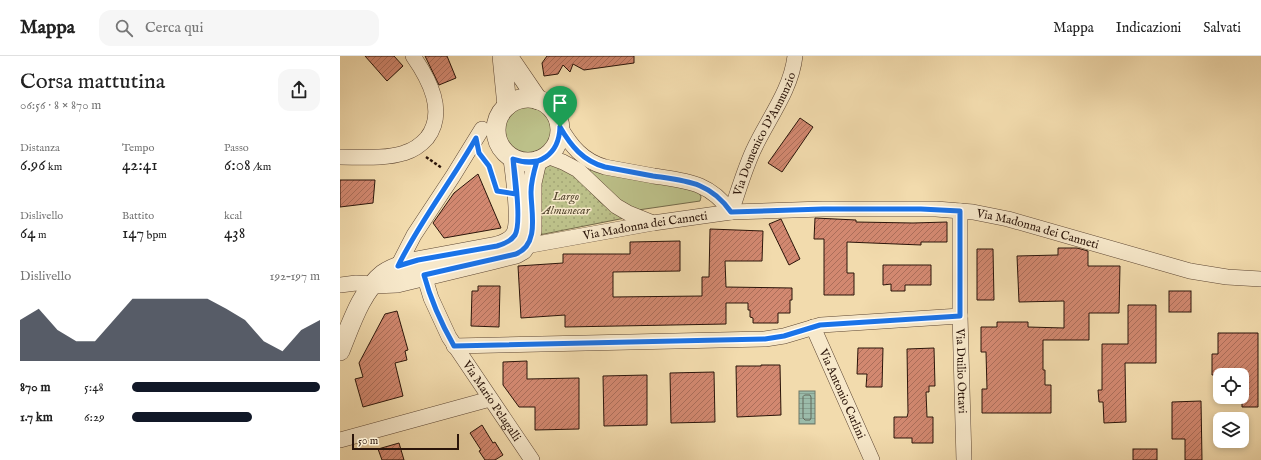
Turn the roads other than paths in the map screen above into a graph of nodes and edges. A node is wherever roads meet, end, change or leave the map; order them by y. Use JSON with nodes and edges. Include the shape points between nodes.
{"nodes":[{"id":1,"x":413,"y":56,"type":"edge"},
{"id":2,"x":502,"y":56,"type":"edge"},
{"id":3,"x":508,"y":56,"type":"edge"},
{"id":4,"x":795,"y":56,"type":"edge"},
{"id":5,"x":538,"y":100,"type":"junction"},
{"id":6,"x":508,"y":106,"type":"junction"},
{"id":7,"x":560,"y":127,"type":"junction"},
{"id":8,"x":479,"y":134,"type":"road end"},
{"id":9,"x":340,"y":157,"type":"edge"},
{"id":10,"x":542,"y":158,"type":"junction"},
{"id":11,"x":513,"y":159,"type":"junction"},
{"id":12,"x":960,"y":211,"type":"junction"},
{"id":13,"x":731,"y":212,"type":"junction"},
{"id":14,"x":653,"y":223,"type":"junction"},
{"id":15,"x":526,"y":246,"type":"junction"},
{"id":16,"x":398,"y":266,"type":"junction"},
{"id":17,"x":424,"y":275,"type":"junction"},
{"id":18,"x":1261,"y":279,"type":"edge"},
{"id":19,"x":374,"y":284,"type":"junction"},
{"id":20,"x":340,"y":285,"type":"edge"},
{"id":21,"x":960,"y":316,"type":"junction"},
{"id":22,"x":813,"y":327,"type":"junction"},
{"id":23,"x":454,"y":346,"type":"junction"},
{"id":24,"x":340,"y":352,"type":"edge"},
{"id":25,"x":490,"y":399,"type":"junction"},
{"id":26,"x":340,"y":440,"type":"edge"},
{"id":27,"x":532,"y":460,"type":"edge"},
{"id":28,"x":872,"y":460,"type":"edge"},
{"id":29,"x":964,"y":460,"type":"edge"}],
"edges":[{"from":1,"to":9,"type":"street","via":[[425,74],[434,99],[436,112],[431,132],[415,150],[398,155]]},
{"from":2,"to":6,"type":"street"},
{"from":3,"to":5,"type":"street"},
{"from":4,"to":13,"type":"street","name":"Via Domenico D'Annunzio","via":[[786,87],[753,151]]},
{"from":5,"to":6,"type":"street","via":[[520,99]]},
{"from":5,"to":7,"type":"street","via":[[552,109]]},
{"from":6,"to":11,"type":"street","via":[[500,114],[496,132],[505,154]]},
{"from":7,"to":10,"type":"street","via":[[557,144]]},
{"from":7,"to":13,"type":"street","via":[[573,147],[593,162],[605,167],[691,182],[715,193]]},
{"from":8,"to":16,"type":"street","via":[[414,235]]},
{"from":10,"to":11,"type":"street","via":[[524,162]]},
{"from":10,"to":14,"type":"street","via":[[563,162],[578,170],[616,206]]},
{"from":10,"to":15,"type":"street","via":[[532,183],[532,230]]},
{"from":11,"to":16,"type":"street","via":[[518,216],[517,230],[512,239],[497,246]]},
{"from":12,"to":13,"type":"street","name":"Via Madonna dei Canneti","via":[[831,209]]},
{"from":12,"to":18,"type":"street","name":"Via Madonna dei Canneti","via":[[999,216],[1176,268],[1227,277]]},
{"from":12,"to":21,"type":"street","name":"Via Duilio Ottavi"},
{"from":13,"to":14,"type":"street","name":"Via Madonna dei Canneti"},
{"from":14,"to":15,"type":"street","name":"Via Madonna dei Canneti"},
{"from":15,"to":17,"type":"street","via":[[516,254]]},
{"from":16,"to":19,"type":"street","via":[[382,274]]},
{"from":17,"to":19,"type":"street","via":[[391,284]]},
{"from":17,"to":23,"type":"street","name":"Via Mario Pelagalli","via":[[436,313]]},
{"from":19,"to":20,"type":"street"},
{"from":19,"to":24,"type":"street","via":[[356,313]]},
{"from":21,"to":22,"type":"street"},
{"from":21,"to":29,"type":"street","name":"Via Duilio Ottavi"},
{"from":22,"to":23,"type":"street","via":[[765,339]]},
{"from":22,"to":28,"type":"street","name":"Via Antonio Carlini"},
{"from":23,"to":25,"type":"street","name":"Via Mario Pelagalli"},
{"from":25,"to":26,"type":"street"},
{"from":25,"to":27,"type":"street","name":"Via Mario Pelagalli"}]}
